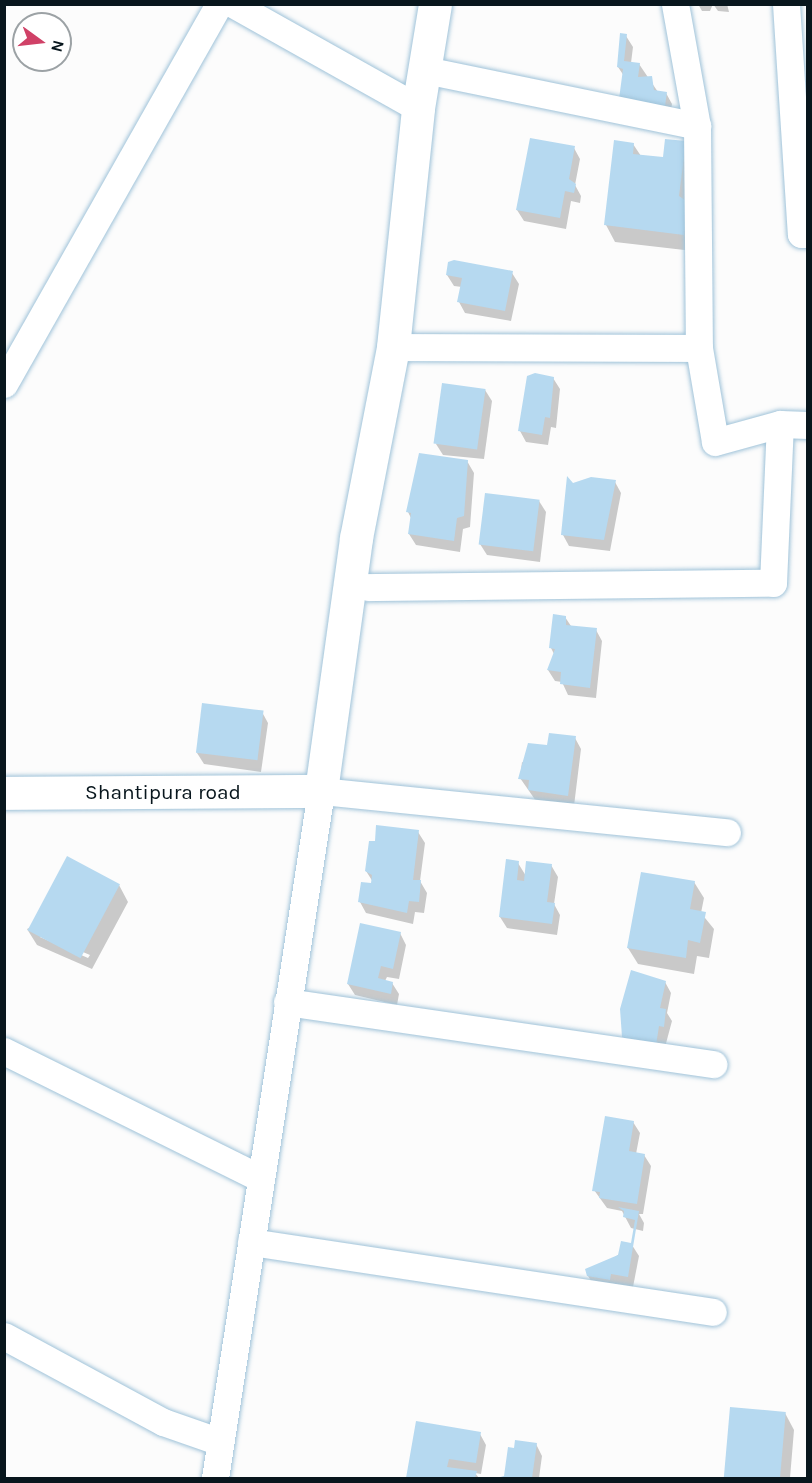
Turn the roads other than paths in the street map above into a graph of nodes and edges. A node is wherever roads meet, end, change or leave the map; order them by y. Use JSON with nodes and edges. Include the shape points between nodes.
{"nodes":[{"id":1,"x":219,"y":4,"type":"edge"},
{"id":2,"x":233,"y":4,"type":"edge"},
{"id":3,"x":435,"y":4,"type":"edge"},
{"id":4,"x":675,"y":4,"type":"edge"},
{"id":5,"x":794,"y":18,"type":"edge"},
{"id":6,"x":425,"y":70,"type":"junction"},
{"id":7,"x":418,"y":108,"type":"junction"},
{"id":8,"x":697,"y":126,"type":"junction"},
{"id":9,"x":807,"y":234,"type":"edge"},
{"id":10,"x":393,"y":347,"type":"junction"},
{"id":11,"x":699,"y":348,"type":"junction"},
{"id":12,"x":4,"y":384,"type":"edge"},
{"id":13,"x":780,"y":424,"type":"junction"},
{"id":14,"x":807,"y":425,"type":"edge"},
{"id":15,"x":368,"y":587,"type":"dead end"},
{"id":16,"x":321,"y":791,"type":"junction"},
{"id":17,"x":4,"y":793,"type":"edge"},
{"id":18,"x":728,"y":832,"type":"dead end"},
{"id":19,"x":287,"y":1002,"type":"junction"},
{"id":20,"x":4,"y":1051,"type":"edge"},
{"id":21,"x":714,"y":1064,"type":"dead end"},
{"id":22,"x":260,"y":1178,"type":"junction"},
{"id":23,"x":251,"y":1242,"type":"junction"},
{"id":24,"x":713,"y":1312,"type":"dead end"},
{"id":25,"x":4,"y":1336,"type":"edge"},
{"id":26,"x":220,"y":1442,"type":"junction"},
{"id":27,"x":215,"y":1479,"type":"edge"}],
"edges":[{"from":1,"to":12,"type":"street"},
{"from":2,"to":7,"type":"street"},
{"from":3,"to":6,"type":"street"},
{"from":4,"to":8,"type":"street"},
{"from":5,"to":9,"type":"street","via":[[801,234]]},
{"from":6,"to":7,"type":"street"},
{"from":6,"to":8,"type":"street"},
{"from":7,"to":10,"type":"street"},
{"from":8,"to":11,"type":"street"},
{"from":10,"to":11,"type":"street"},
{"from":10,"to":16,"type":"street","via":[[356,538]]},
{"from":11,"to":13,"type":"street","via":[[716,442]]},
{"from":13,"to":14,"type":"street"},
{"from":13,"to":15,"type":"street","via":[[773,583]]},
{"from":16,"to":17,"type":"street","name":"Shantipura road"},
{"from":16,"to":18,"type":"street"},
{"from":16,"to":19,"type":"street"},
{"from":19,"to":21,"type":"street"},
{"from":19,"to":22,"type":"street"},
{"from":20,"to":22,"type":"street"},
{"from":22,"to":23,"type":"street"},
{"from":23,"to":24,"type":"street"},
{"from":23,"to":26,"type":"street"},
{"from":25,"to":26,"type":"street","via":[[163,1422]]},
{"from":26,"to":27,"type":"street"}]}
